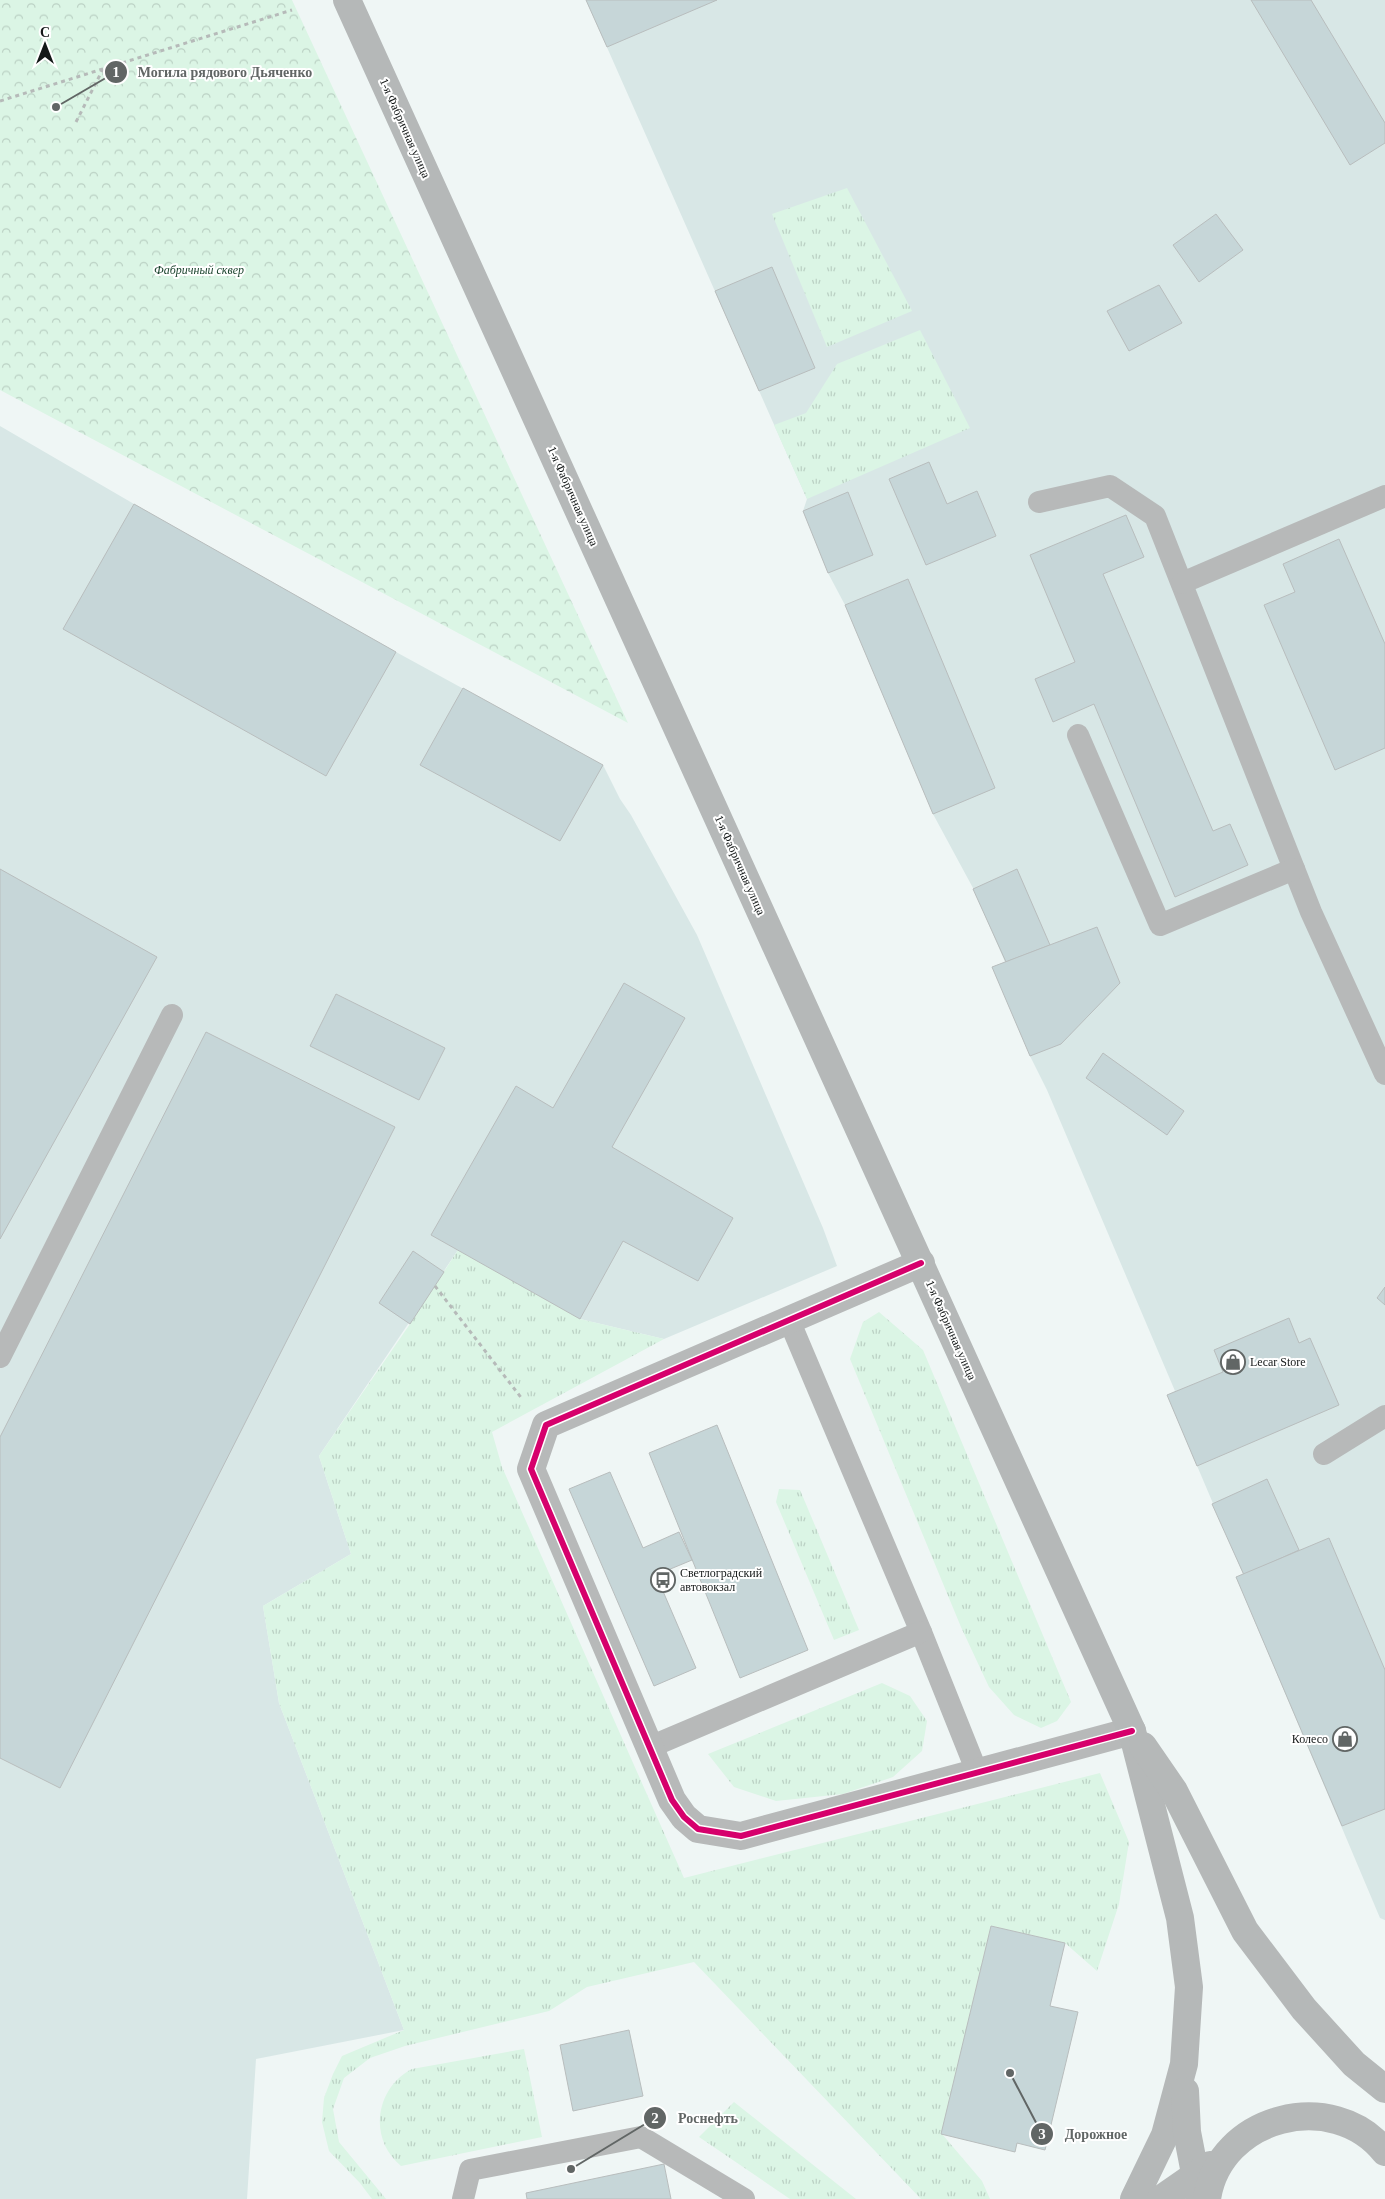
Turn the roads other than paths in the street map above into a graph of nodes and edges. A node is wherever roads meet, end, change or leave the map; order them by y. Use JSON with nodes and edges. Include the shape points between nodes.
{"nodes":[{"id":1,"x":347,"y":0,"type":"edge"},
{"id":2,"x":1385,"y":496,"type":"edge"},
{"id":3,"x":1038,"y":502,"type":"dead end"},
{"id":4,"x":1182,"y":584,"type":"junction"},
{"id":5,"x":1078,"y":735,"type":"dead end"},
{"id":6,"x":1294,"y":869,"type":"junction"},
{"id":7,"x":172,"y":1016,"type":"dead end"},
{"id":8,"x":1385,"y":1074,"type":"edge"},
{"id":9,"x":921,"y":1263,"type":"junction"},
{"id":10,"x":789,"y":1320,"type":"junction"},
{"id":11,"x":0,"y":1357,"type":"edge"},
{"id":12,"x":1385,"y":1416,"type":"edge"},
{"id":13,"x":1324,"y":1454,"type":"dead end"},
{"id":14,"x":921,"y":1632,"type":"junction"},
{"id":15,"x":1132,"y":1731,"type":"junction"},
{"id":16,"x":650,"y":1747,"type":"junction"},
{"id":17,"x":977,"y":1772,"type":"junction"},
{"id":18,"x":1184,"y":2064,"type":"junction"},
{"id":19,"x":1385,"y":2089,"type":"edge"},
{"id":20,"x":1350,"y":2124,"type":"junction"},
{"id":21,"x":1385,"y":2131,"type":"edge"},
{"id":22,"x":1385,"y":2152,"type":"edge"},
{"id":23,"x":1201,"y":2191,"type":"edge"},
{"id":24,"x":463,"y":2199,"type":"edge"},
{"id":25,"x":744,"y":2199,"type":"edge"},
{"id":26,"x":1134,"y":2199,"type":"edge"},
{"id":27,"x":1161,"y":2199,"type":"edge"}],
"edges":[{"from":1,"to":9,"type":"main road","name":"1-я Фабричная улица"},
{"from":2,"to":4,"type":"lane"},
{"from":3,"to":4,"type":"lane","via":[[1110,486],[1155,516]]},
{"from":4,"to":6,"type":"lane"},
{"from":5,"to":6,"type":"lane","via":[[1160,925]]},
{"from":6,"to":8,"type":"lane"},
{"from":7,"to":11,"type":"lane"},
{"from":9,"to":10,"type":"street"},
{"from":9,"to":15,"type":"main road","name":"1-я Фабричная улица"},
{"from":10,"to":14,"type":"lane"},
{"from":10,"to":16,"type":"street","via":[[546,1425],[531,1469]]},
{"from":12,"to":13,"type":"lane"},
{"from":14,"to":16,"type":"lane"},
{"from":14,"to":17,"type":"lane"},
{"from":15,"to":17,"type":"street"},
{"from":15,"to":18,"type":"main road","via":[[1180,1918],[1189,1987]]},
{"from":15,"to":19,"type":"main road","via":[[1174,1791],[1245,1931],[1304,2009],[1354,2064]]},
{"from":16,"to":17,"type":"street","via":[[672,1800],[684,1817],[698,1829],[741,1836]]},
{"from":18,"to":23,"type":"main road","via":[[1187,2132]]},
{"from":18,"to":26,"type":"main road","via":[[1165,2135]]},
{"from":20,"to":21,"type":"main road"},
{"from":20,"to":22,"type":"main road","via":[[1377,2142]]},
{"from":20,"to":23,"type":"main road","via":[[1319,2116],[1284,2117],[1252,2131],[1226,2155],[1209,2186]]},
{"from":23,"to":27,"type":"main road"},
{"from":24,"to":25,"type":"lane","via":[[470,2170],[641,2137]]}]}
